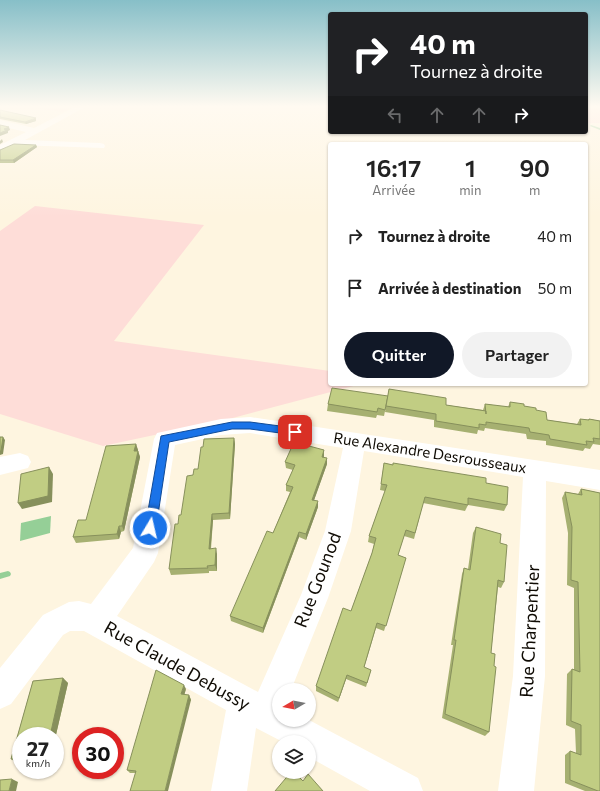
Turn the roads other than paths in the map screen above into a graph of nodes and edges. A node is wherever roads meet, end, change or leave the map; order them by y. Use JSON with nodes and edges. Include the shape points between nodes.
{"nodes":[{"id":1,"x":11,"y":143,"type":"edge"},
{"id":2,"x":33,"y":143,"type":"edge"},
{"id":3,"x":100,"y":146,"type":"dead end"},
{"id":4,"x":0,"y":149,"type":"edge"},
{"id":5,"x":355,"y":441,"type":"junction"},
{"id":6,"x":535,"y":469,"type":"junction"},
{"id":7,"x":600,"y":480,"type":"edge"},
{"id":8,"x":96,"y":621,"type":"junction"},
{"id":9,"x":0,"y":693,"type":"edge"},
{"id":10,"x":254,"y":709,"type":"junction"},
{"id":11,"x":229,"y":791,"type":"edge"},
{"id":12,"x":405,"y":791,"type":"edge"},
{"id":13,"x":516,"y":791,"type":"edge"}],
"edges":[{"from":1,"to":4,"type":"street"},
{"from":2,"to":3,"type":"street"},
{"from":5,"to":6,"type":"street","name":"Rue Alexandre Desrousseaux"},
{"from":5,"to":8,"type":"street","name":"Rue Alexandre Desrousseaux","via":[[241,425],[165,439],[145,553]]},
{"from":5,"to":10,"type":"street","name":"Rue Gounod","via":[[338,531],[314,598]]},
{"from":6,"to":7,"type":"street","name":"Rue Alexandre Desrousseaux"},
{"from":6,"to":13,"type":"street","name":"Rue Charpentier","via":[[529,676]]},
{"from":8,"to":9,"type":"street","name":"Rue Claude Debussy","via":[[79,615],[62,619],[53,625]]},
{"from":8,"to":10,"type":"street","name":"Rue Claude Debussy"},
{"from":10,"to":11,"type":"street","name":"Rue Gounod"},
{"from":10,"to":12,"type":"street","name":"Rue Claude Debussy"}]}
